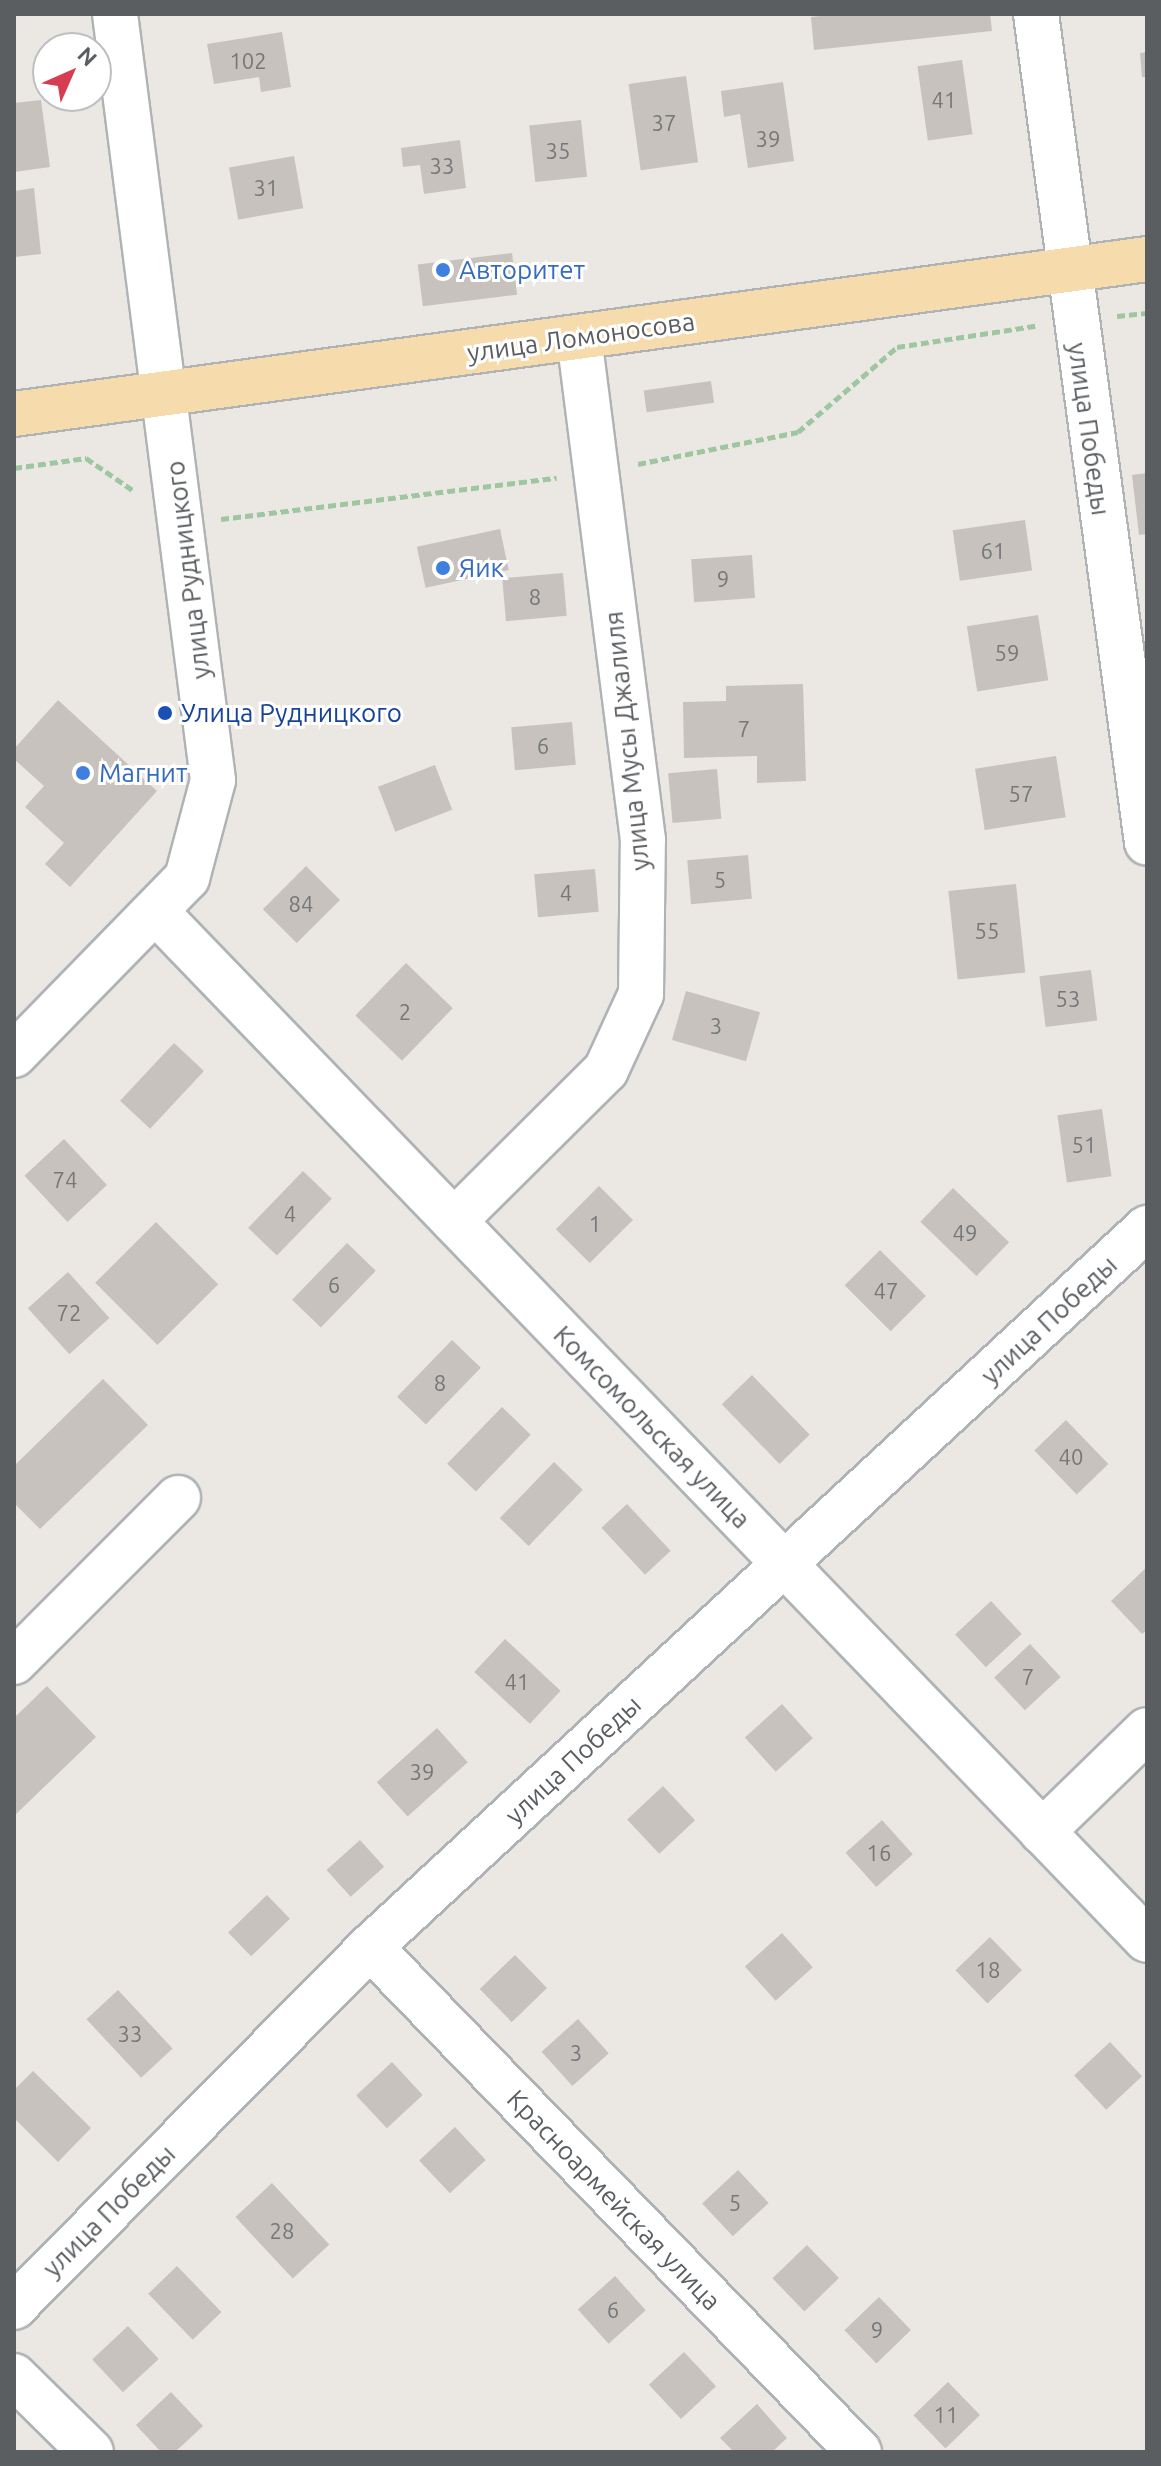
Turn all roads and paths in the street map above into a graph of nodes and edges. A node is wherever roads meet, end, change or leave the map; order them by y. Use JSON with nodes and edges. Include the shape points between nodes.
{"nodes":[{"id":1,"x":115,"y":14,"type":"edge"},
{"id":2,"x":1036,"y":14,"type":"edge"},
{"id":3,"x":1147,"y":259,"type":"edge"},
{"id":4,"x":1067,"y":271,"type":"junction"},
{"id":5,"x":579,"y":337,"type":"junction"},
{"id":6,"x":167,"y":393,"type":"junction"},
{"id":7,"x":14,"y":414,"type":"edge"},
{"id":8,"x":1147,"y":843,"type":"edge"},
{"id":9,"x":157,"y":913,"type":"junction"},
{"id":10,"x":14,"y":1055,"type":"edge"},
{"id":11,"x":454,"y":1221,"type":"junction"},
{"id":12,"x":1147,"y":1228,"type":"edge"},
{"id":13,"x":178,"y":1498,"type":"dead end"},
{"id":14,"x":785,"y":1565,"type":"junction"},
{"id":15,"x":14,"y":1662,"type":"edge"},
{"id":16,"x":1147,"y":1730,"type":"edge"},
{"id":17,"x":1042,"y":1832,"type":"junction"},
{"id":18,"x":1147,"y":1940,"type":"edge"},
{"id":19,"x":370,"y":1947,"type":"junction"},
{"id":20,"x":14,"y":2307,"type":"edge"},
{"id":21,"x":14,"y":2376,"type":"edge"},
{"id":22,"x":91,"y":2452,"type":"edge"},
{"id":23,"x":859,"y":2452,"type":"edge"}],
"edges":[{"from":1,"to":6,"type":"street","name":"улица Рудницкого"},
{"from":2,"to":4,"type":"street","name":"улица Победы"},
{"from":3,"to":4,"type":"main road","name":"улица Ломоносова"},
{"from":4,"to":5,"type":"main road","name":"улица Ломоносова"},
{"from":4,"to":8,"type":"street","name":"улица Победы"},
{"from":5,"to":6,"type":"main road","name":"улица Ломоносова"},
{"from":5,"to":11,"type":"street","name":"улица Мусы Джалиля","via":[[643,840],[641,994],[606,1070]]},
{"from":6,"to":7,"type":"main road","name":"улица Ломоносова"},
{"from":6,"to":9,"type":"street","name":"улица Рудницкого","via":[[213,780],[187,878]]},
{"from":9,"to":10,"type":"street","name":"улица Рудницкого"},
{"from":9,"to":11,"type":"street","name":"Комсомольская улица"},
{"from":11,"to":14,"type":"street","name":"Комсомольская улица"},
{"from":12,"to":14,"type":"street","name":"улица Победы"},
{"from":13,"to":15,"type":"street"},
{"from":14,"to":17,"type":"street","name":"Комсомольская улица"},
{"from":14,"to":19,"type":"street","name":"улица Победы"},
{"from":16,"to":17,"type":"street"},
{"from":17,"to":18,"type":"street","name":"Комсомольская улица"},
{"from":19,"to":20,"type":"street","name":"улица Победы"},
{"from":19,"to":23,"type":"street","name":"Красноармейская улица"},
{"from":21,"to":22,"type":"street"}]}
